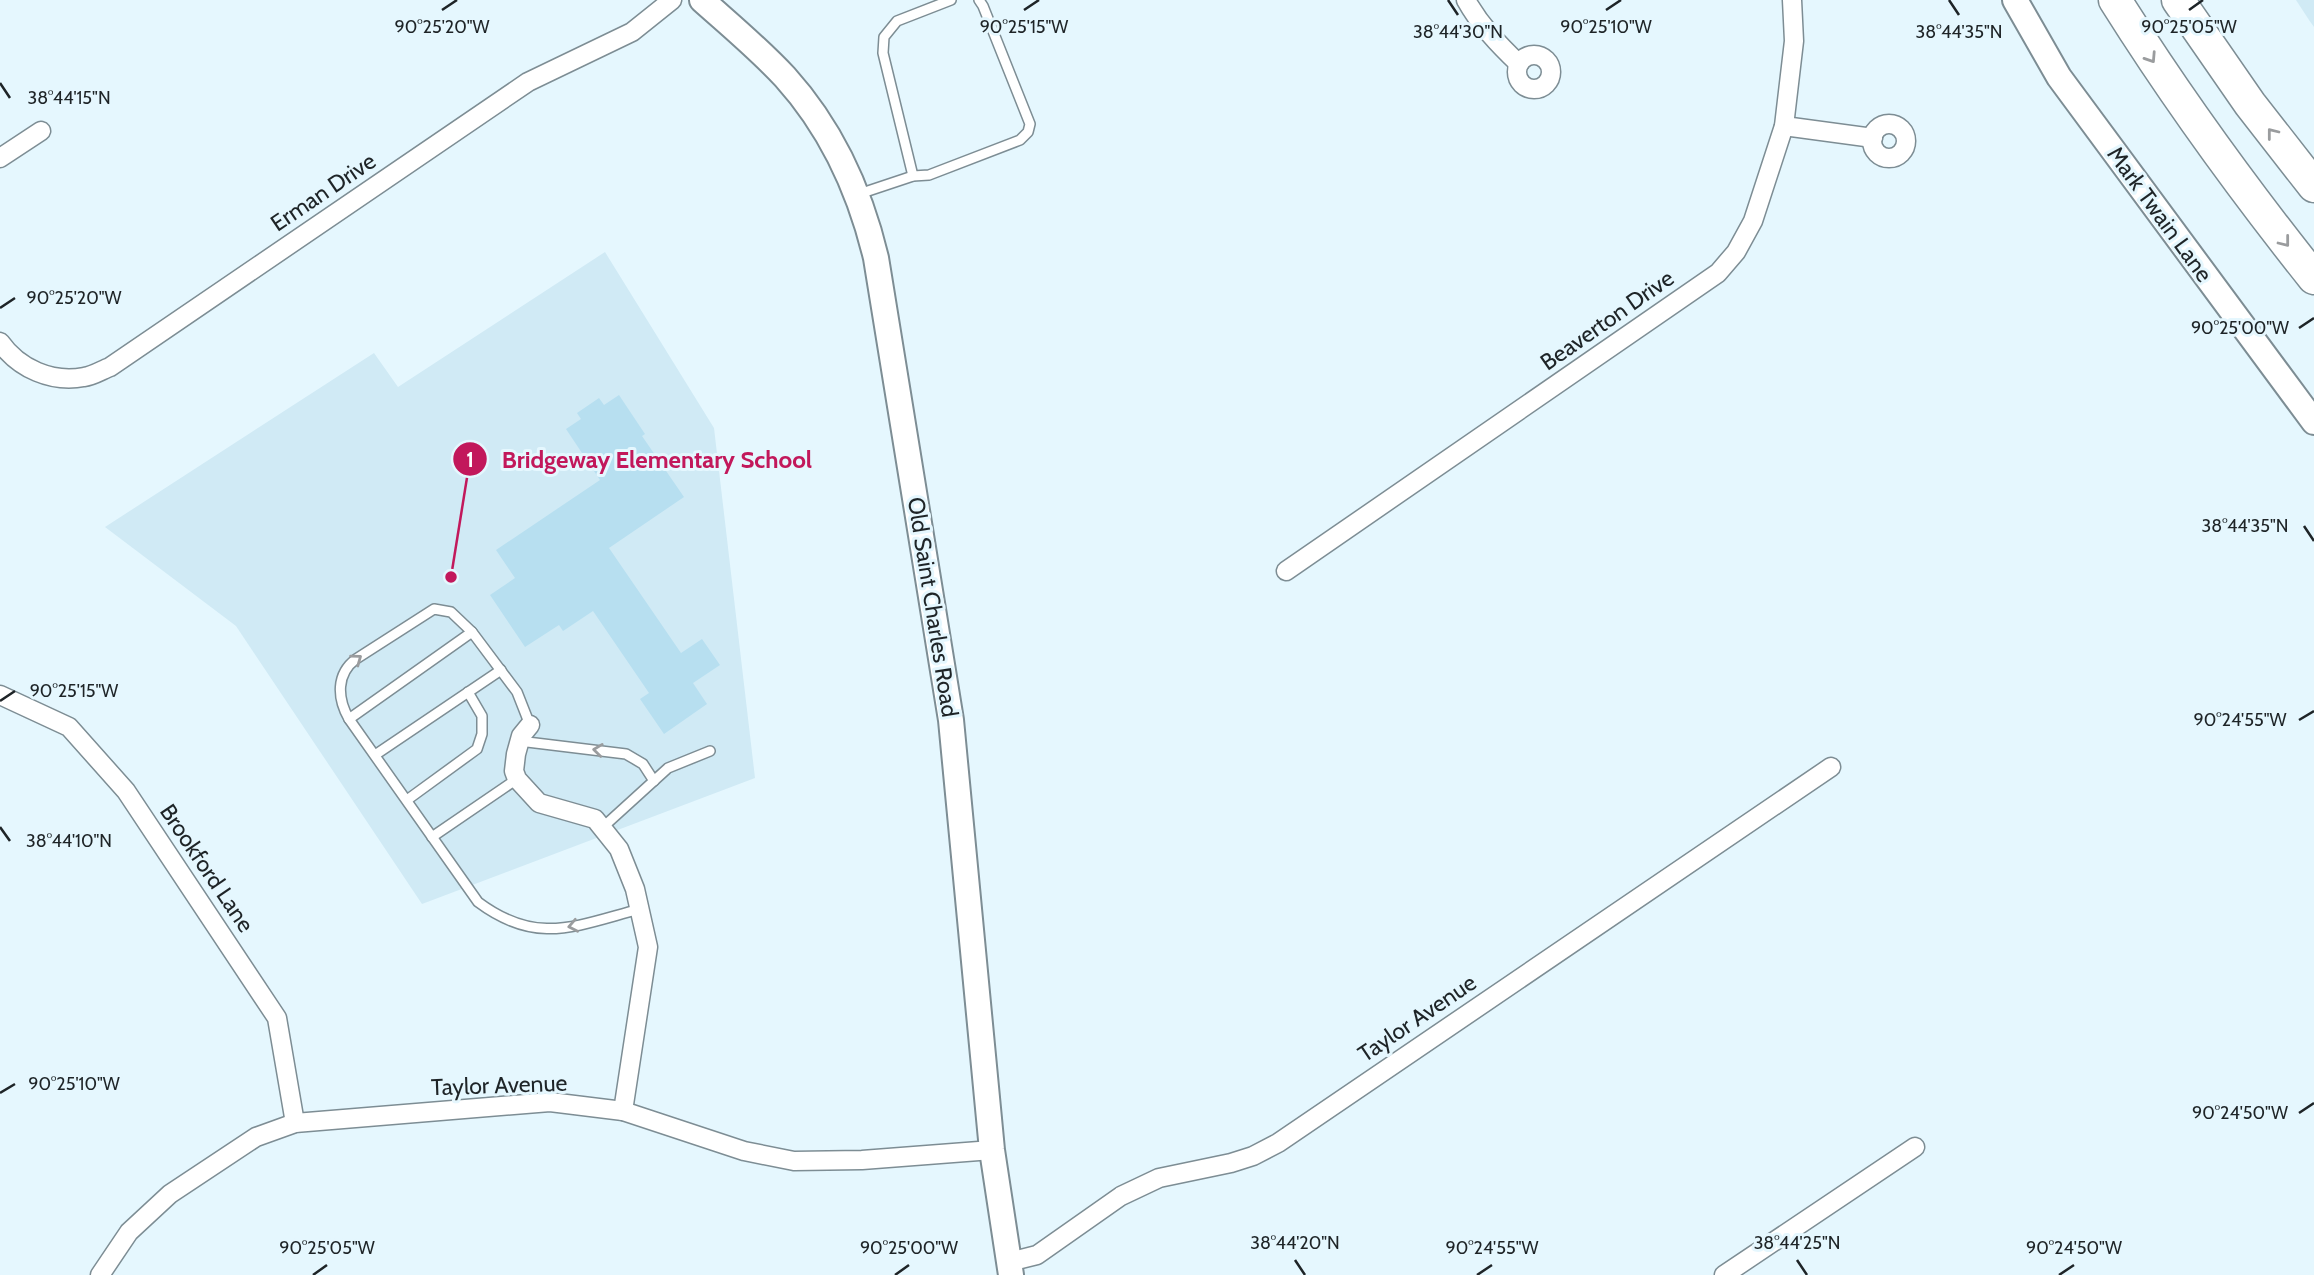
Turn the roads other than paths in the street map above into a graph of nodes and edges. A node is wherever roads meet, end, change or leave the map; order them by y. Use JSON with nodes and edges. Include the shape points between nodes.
{"nodes":[{"id":1,"x":672,"y":0,"type":"edge"},
{"id":2,"x":702,"y":0,"type":"edge"},
{"id":3,"x":951,"y":0,"type":"edge"},
{"id":4,"x":979,"y":0,"type":"edge"},
{"id":5,"x":1466,"y":0,"type":"edge"},
{"id":6,"x":1792,"y":0,"type":"edge"},
{"id":7,"x":2015,"y":0,"type":"edge"},
{"id":8,"x":2115,"y":0,"type":"edge"},
{"id":9,"x":2178,"y":0,"type":"edge"},
{"id":10,"x":1519,"y":64,"type":"dead end"},
{"id":11,"x":1784,"y":126,"type":"junction"},
{"id":12,"x":41,"y":131,"type":"dead end"},
{"id":13,"x":1873,"y":138,"type":"dead end"},
{"id":14,"x":0,"y":158,"type":"edge"},
{"id":15,"x":913,"y":176,"type":"junction"},
{"id":16,"x":2314,"y":186,"type":"edge"},
{"id":17,"x":857,"y":195,"type":"junction"},
{"id":18,"x":2314,"y":278,"type":"edge"},
{"id":19,"x":0,"y":342,"type":"edge"},
{"id":20,"x":2314,"y":422,"type":"edge"},
{"id":21,"x":1286,"y":571,"type":"dead end"},
{"id":22,"x":472,"y":632,"type":"junction"},
{"id":23,"x":501,"y":670,"type":"junction"},
{"id":24,"x":468,"y":692,"type":"junction"},
{"id":25,"x":0,"y":695,"type":"edge"},
{"id":26,"x":349,"y":719,"type":"junction"},
{"id":27,"x":530,"y":724,"type":"joint"},
{"id":28,"x":519,"y":741,"type":"junction"},
{"id":29,"x":710,"y":751,"type":"dead end"},
{"id":30,"x":375,"y":755,"type":"junction"},
{"id":31,"x":1830,"y":767,"type":"dead end"},
{"id":32,"x":517,"y":779,"type":"junction"},
{"id":33,"x":654,"y":781,"type":"junction"},
{"id":34,"x":407,"y":800,"type":"junction"},
{"id":35,"x":603,"y":828,"type":"junction"},
{"id":36,"x":432,"y":837,"type":"junction"},
{"id":37,"x":640,"y":909,"type":"junction"},
{"id":38,"x":623,"y":1111,"type":"junction"},
{"id":39,"x":295,"y":1123,"type":"junction"},
{"id":40,"x":1915,"y":1147,"type":"dead end"},
{"id":41,"x":992,"y":1150,"type":"junction"},
{"id":42,"x":1010,"y":1268,"type":"edge"},
{"id":43,"x":100,"y":1275,"type":"edge"},
{"id":44,"x":1724,"y":1275,"type":"edge"}],
"edges":[{"from":1,"to":19,"type":"street","name":"Erman Drive","via":[[632,32],[528,82],[110,367],[86,377],[62,379],[19,362]]},
{"from":2,"to":17,"type":"street","name":"Old Saint Charles Road","via":[[786,78],[821,124]]},
{"from":3,"to":15,"type":"lane","via":[[897,21],[884,37],[883,53]]},
{"from":4,"to":15,"type":"lane","via":[[1030,124],[1028,132],[929,175]]},
{"from":5,"to":10,"type":"street","via":[[1480,23]]},
{"from":6,"to":11,"type":"street","name":"Beaverton Drive","via":[[1794,41]]},
{"from":7,"to":20,"type":"street","name":"Mark Twain Lane","via":[[2059,77]]},
{"from":8,"to":18,"type":"highway","one_way":true,"via":[[2213,146]]},
{"from":16,"to":9,"type":"highway","one_way":true},
{"from":11,"to":13,"type":"street"},
{"from":11,"to":21,"type":"street","name":"Beaverton Drive","via":[[1753,221],[1718,273]]},
{"from":12,"to":14,"type":"street"},
{"from":15,"to":17,"type":"lane"},
{"from":17,"to":41,"type":"street","name":"Old Saint Charles Road","via":[[881,285],[951,720]]},
{"from":22,"to":23,"type":"lane"},
{"from":22,"to":26,"type":"lane"},
{"from":26,"to":22,"type":"lane","one_way":true,"via":[[342,701],[342,676],[356,659],[434,609],[451,612]]},
{"from":23,"to":24,"type":"lane"},
{"from":23,"to":27,"type":"lane","via":[[517,692]]},
{"from":24,"to":30,"type":"lane"},
{"from":24,"to":34,"type":"lane","via":[[482,716],[477,749]]},
{"from":25,"to":39,"type":"street","name":"Brookford Lane","via":[[69,727],[126,791],[277,1018]]},
{"from":26,"to":30,"type":"lane"},
{"from":27,"to":28,"type":"street"},
{"from":28,"to":32,"type":"street"},
{"from":33,"to":28,"type":"lane","one_way":true,"via":[[643,764],[626,754]]},
{"from":29,"to":33,"type":"lane","via":[[668,768]]},
{"from":30,"to":34,"type":"lane"},
{"from":31,"to":42,"type":"street","name":"Taylor Avenue","via":[[1278,1143],[1231,1163],[1159,1178],[1121,1196],[1037,1255]]},
{"from":32,"to":35,"type":"street","via":[[539,803],[595,819]]},
{"from":32,"to":36,"type":"lane"},
{"from":33,"to":35,"type":"lane"},
{"from":34,"to":36,"type":"lane"},
{"from":35,"to":37,"type":"street","via":[[618,849]]},
{"from":37,"to":36,"type":"lane","one_way":true,"via":[[571,928],[550,930],[511,923],[478,902]]},
{"from":37,"to":38,"type":"street","via":[[648,947]]},
{"from":38,"to":39,"type":"street","name":"Taylor Avenue","via":[[550,1102]]},
{"from":38,"to":41,"type":"street","name":"Taylor Avenue","via":[[744,1151],[794,1161]]},
{"from":39,"to":43,"type":"street","name":"Taylor Avenue","via":[[257,1137],[170,1194],[129,1232]]},
{"from":40,"to":44,"type":"street"},
{"from":41,"to":42,"type":"street","name":"Old Saint Charles Road"}]}
